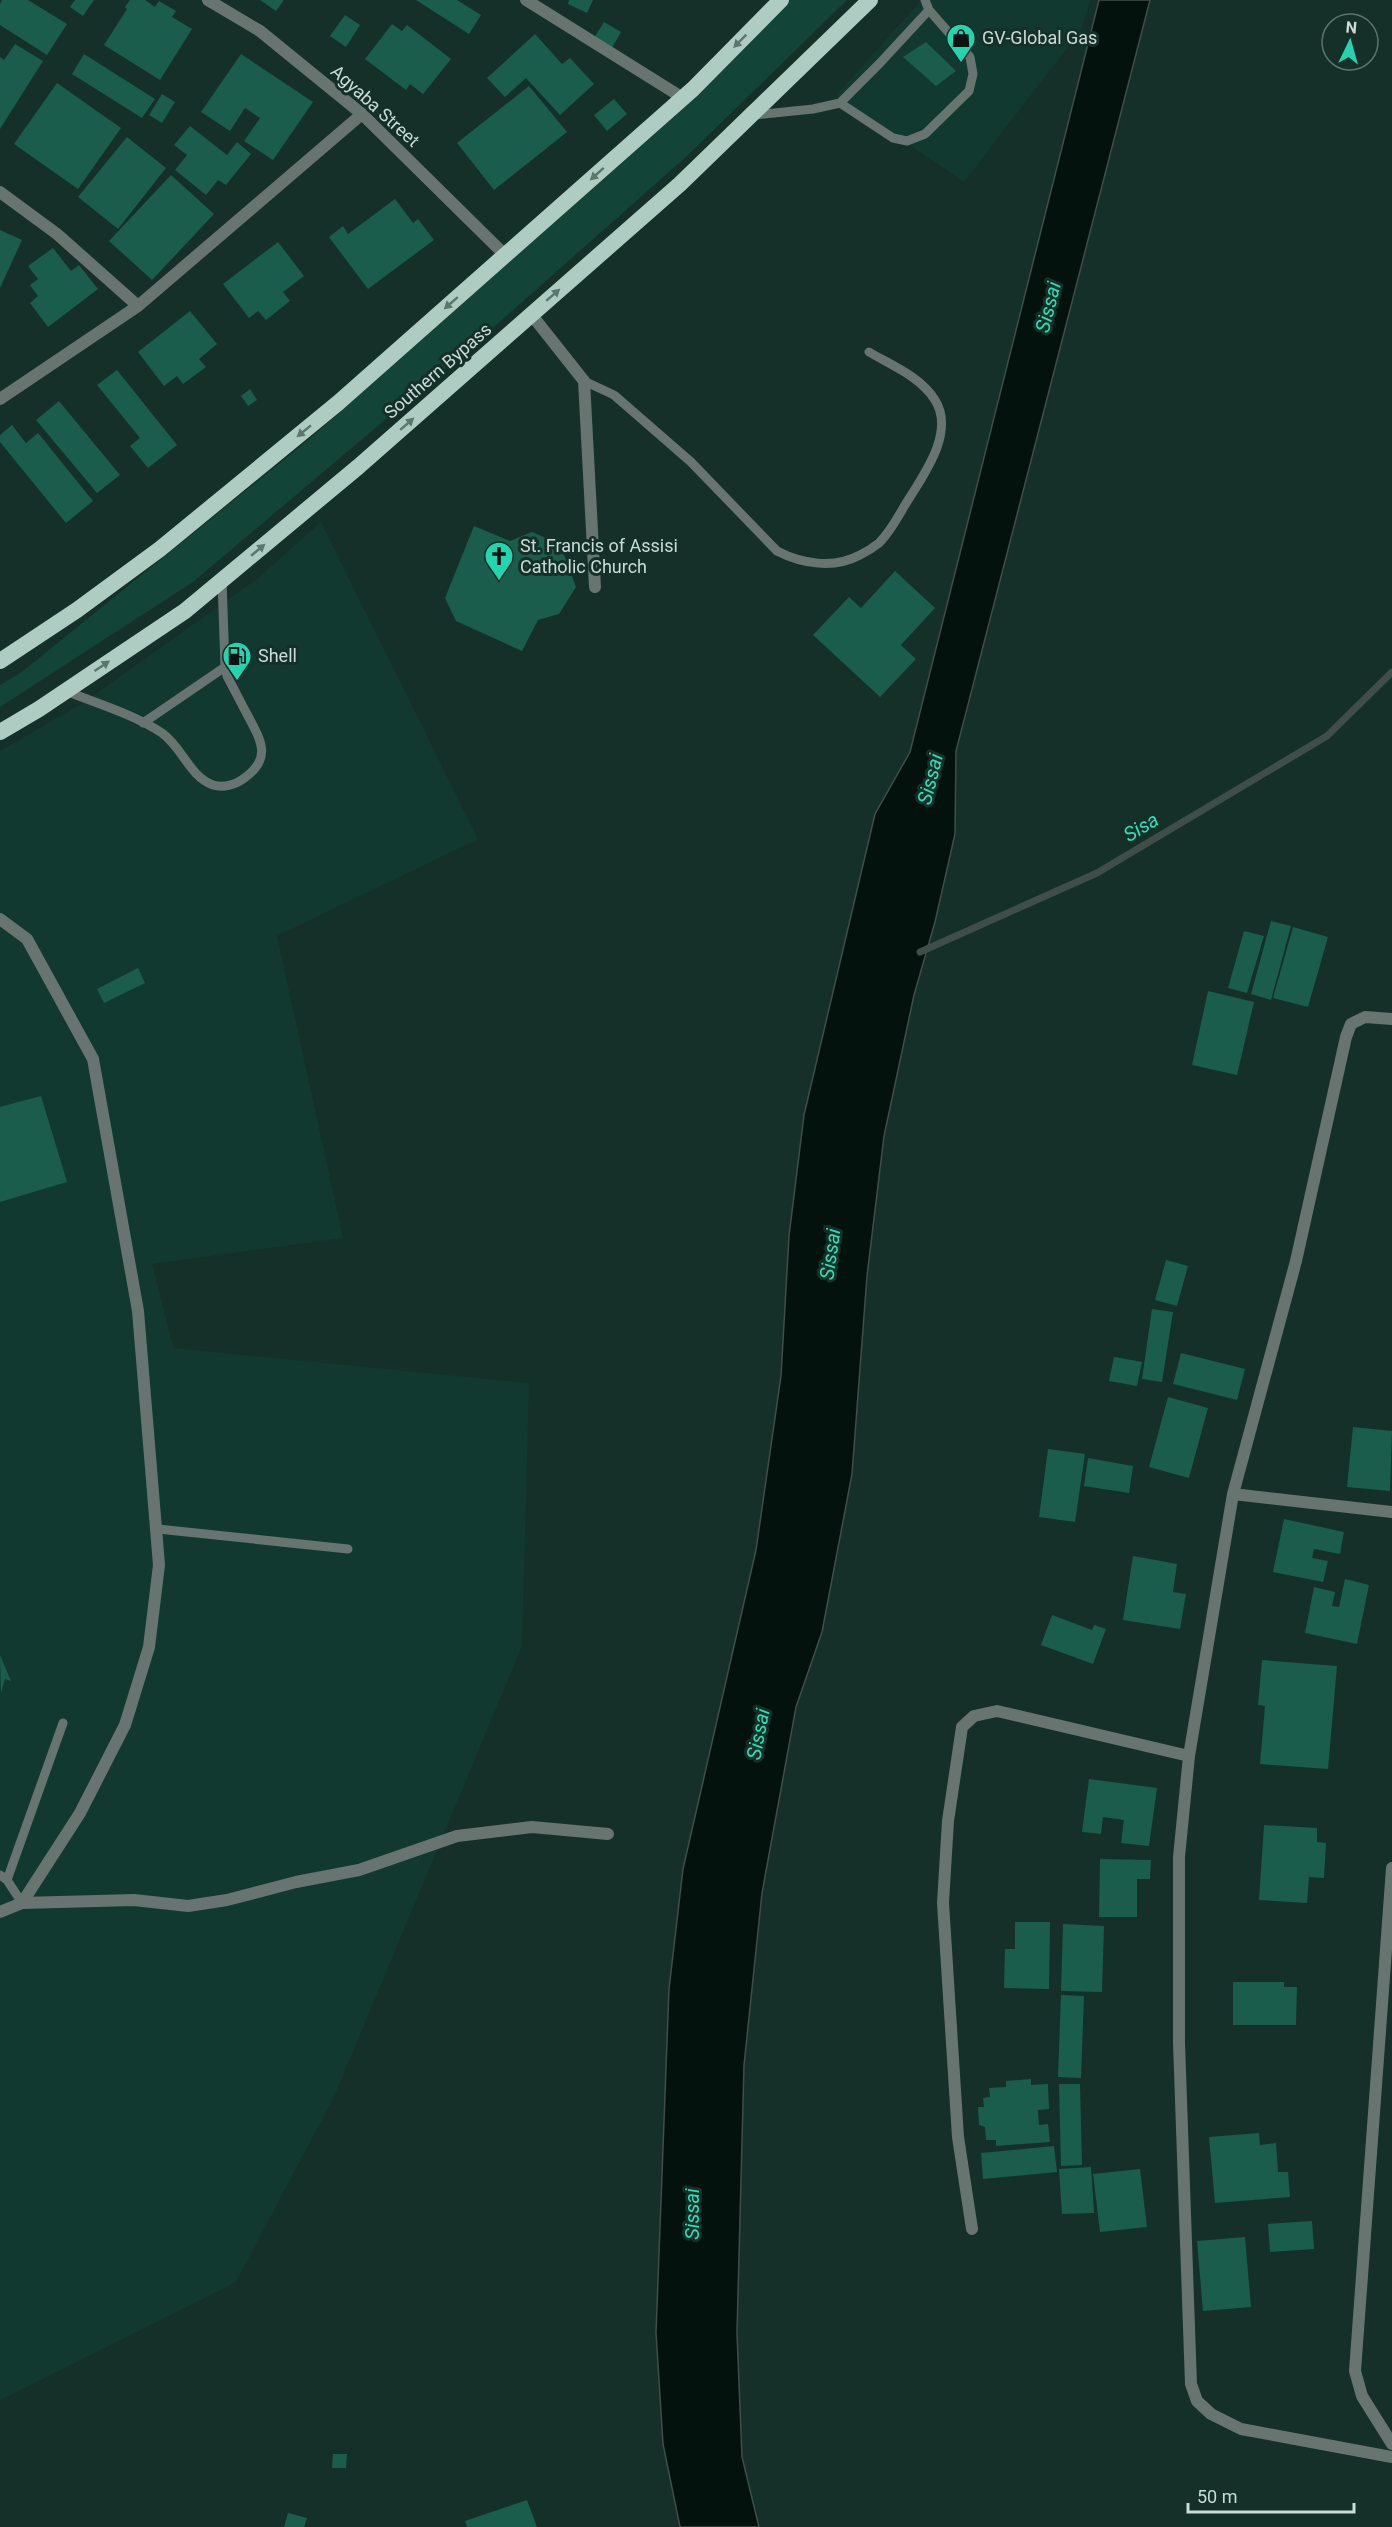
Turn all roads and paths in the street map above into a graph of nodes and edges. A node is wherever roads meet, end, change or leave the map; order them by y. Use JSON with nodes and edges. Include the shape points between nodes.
{"nodes":[{"id":1,"x":208,"y":0,"type":"edge"},
{"id":2,"x":526,"y":0,"type":"edge"},
{"id":3,"x":781,"y":0,"type":"edge"},
{"id":4,"x":870,"y":0,"type":"edge"},
{"id":5,"x":927,"y":5,"type":"edge"},
{"id":6,"x":683,"y":98,"type":"junction"},
{"id":7,"x":840,"y":103,"type":"junction"},
{"id":8,"x":362,"y":114,"type":"junction"},
{"id":9,"x":752,"y":115,"type":"junction"},
{"id":10,"x":0,"y":192,"type":"edge"},
{"id":11,"x":505,"y":255,"type":"junction"},
{"id":12,"x":138,"y":306,"type":"junction"},
{"id":13,"x":531,"y":314,"type":"junction"},
{"id":14,"x":869,"y":352,"type":"dead end"},
{"id":15,"x":584,"y":381,"type":"junction"},
{"id":16,"x":0,"y":399,"type":"edge"},
{"id":17,"x":222,"y":580,"type":"junction"},
{"id":18,"x":595,"y":587,"type":"dead end"},
{"id":19,"x":0,"y":661,"type":"edge"},
{"id":20,"x":225,"y":667,"type":"junction"},
{"id":21,"x":66,"y":691,"type":"junction"},
{"id":22,"x":143,"y":723,"type":"junction"},
{"id":23,"x":0,"y":732,"type":"edge"},
{"id":24,"x":0,"y":919,"type":"edge"},
{"id":25,"x":1392,"y":1019,"type":"edge"},
{"id":26,"x":1233,"y":1494,"type":"junction"},
{"id":27,"x":1392,"y":1512,"type":"edge"},
{"id":28,"x":158,"y":1529,"type":"junction"},
{"id":29,"x":348,"y":1549,"type":"dead end"},
{"id":30,"x":63,"y":1723,"type":"dead end"},
{"id":31,"x":1189,"y":1756,"type":"junction"},
{"id":32,"x":608,"y":1834,"type":"dead end"},
{"id":33,"x":1392,"y":1868,"type":"edge"},
{"id":34,"x":4,"y":1877,"type":"edge"},
{"id":35,"x":22,"y":1903,"type":"junction"},
{"id":36,"x":0,"y":1912,"type":"edge"},
{"id":37,"x":972,"y":2229,"type":"dead end"},
{"id":38,"x":1392,"y":2444,"type":"edge"},
{"id":39,"x":1392,"y":2457,"type":"edge"}],
"edges":[{"from":1,"to":8,"type":"street","name":"Agyaba Street","via":[[260,31]]},
{"from":2,"to":6,"type":"street"},
{"from":3,"to":6,"type":"highway","one_way":true},
{"from":4,"to":9,"type":"highway","name":"Southern Bypass"},
{"from":5,"to":7,"type":"lane","via":[[880,63]]},
{"from":5,"to":7,"type":"lane","via":[[970,57],[973,74],[969,92],[925,134],[907,141],[892,138]]},
{"from":6,"to":11,"type":"highway","one_way":true},
{"from":7,"to":9,"type":"lane"},
{"from":8,"to":11,"type":"street","name":"Agyaba Street"},
{"from":8,"to":12,"type":"street"},
{"from":13,"to":9,"type":"highway","name":"Southern Bypass","one_way":true,"via":[[680,184]]},
{"from":10,"to":12,"type":"street","via":[[57,234]]},
{"from":11,"to":19,"type":"highway","one_way":true,"via":[[338,403],[169,542]]},
{"from":12,"to":16,"type":"street"},
{"from":13,"to":15,"type":"street"},
{"from":17,"to":13,"type":"highway","name":"Southern Bypass","one_way":true,"via":[[358,467]]},
{"from":14,"to":15,"type":"lane","via":[[924,387],[936,401],[940,435],[929,466],[879,543],[858,556],[833,563],[795,560],[777,551],[691,462],[614,395]]},
{"from":15,"to":18,"type":"street"},
{"from":17,"to":20,"type":"lane"},
{"from":21,"to":17,"type":"highway","name":"Southern Bypass","one_way":true},
{"from":20,"to":22,"type":"lane"},
{"from":20,"to":22,"type":"lane","via":[[261,742],[260,762],[239,782],[214,785],[198,776],[164,735]]},
{"from":21,"to":22,"type":"lane"},
{"from":21,"to":23,"type":"highway","name":"Southern Bypass"},
{"from":24,"to":28,"type":"street","via":[[27,939],[93,1059],[138,1311]]},
{"from":25,"to":26,"type":"street","via":[[1365,1017],[1351,1024],[1346,1037],[1296,1261]]},
{"from":26,"to":27,"type":"street"},
{"from":26,"to":31,"type":"street"},
{"from":28,"to":29,"type":"lane"},
{"from":28,"to":35,"type":"street","via":[[159,1565],[149,1647],[125,1725],[80,1813]]},
{"from":30,"to":34,"type":"lane"},
{"from":31,"to":37,"type":"street","via":[[997,1711],[974,1716],[962,1727],[948,1821],[943,1903],[958,2137]]},
{"from":31,"to":39,"type":"street","via":[[1179,1857],[1179,2043],[1191,2384],[1197,2401],[1211,2414],[1241,2428]]},
{"from":32,"to":35,"type":"street","via":[[532,1827],[457,1836],[359,1870],[188,1906],[134,1900]]},
{"from":33,"to":38,"type":"street","via":[[1355,2371],[1362,2397]]},
{"from":34,"to":35,"type":"lane"},
{"from":35,"to":36,"type":"street"}]}
